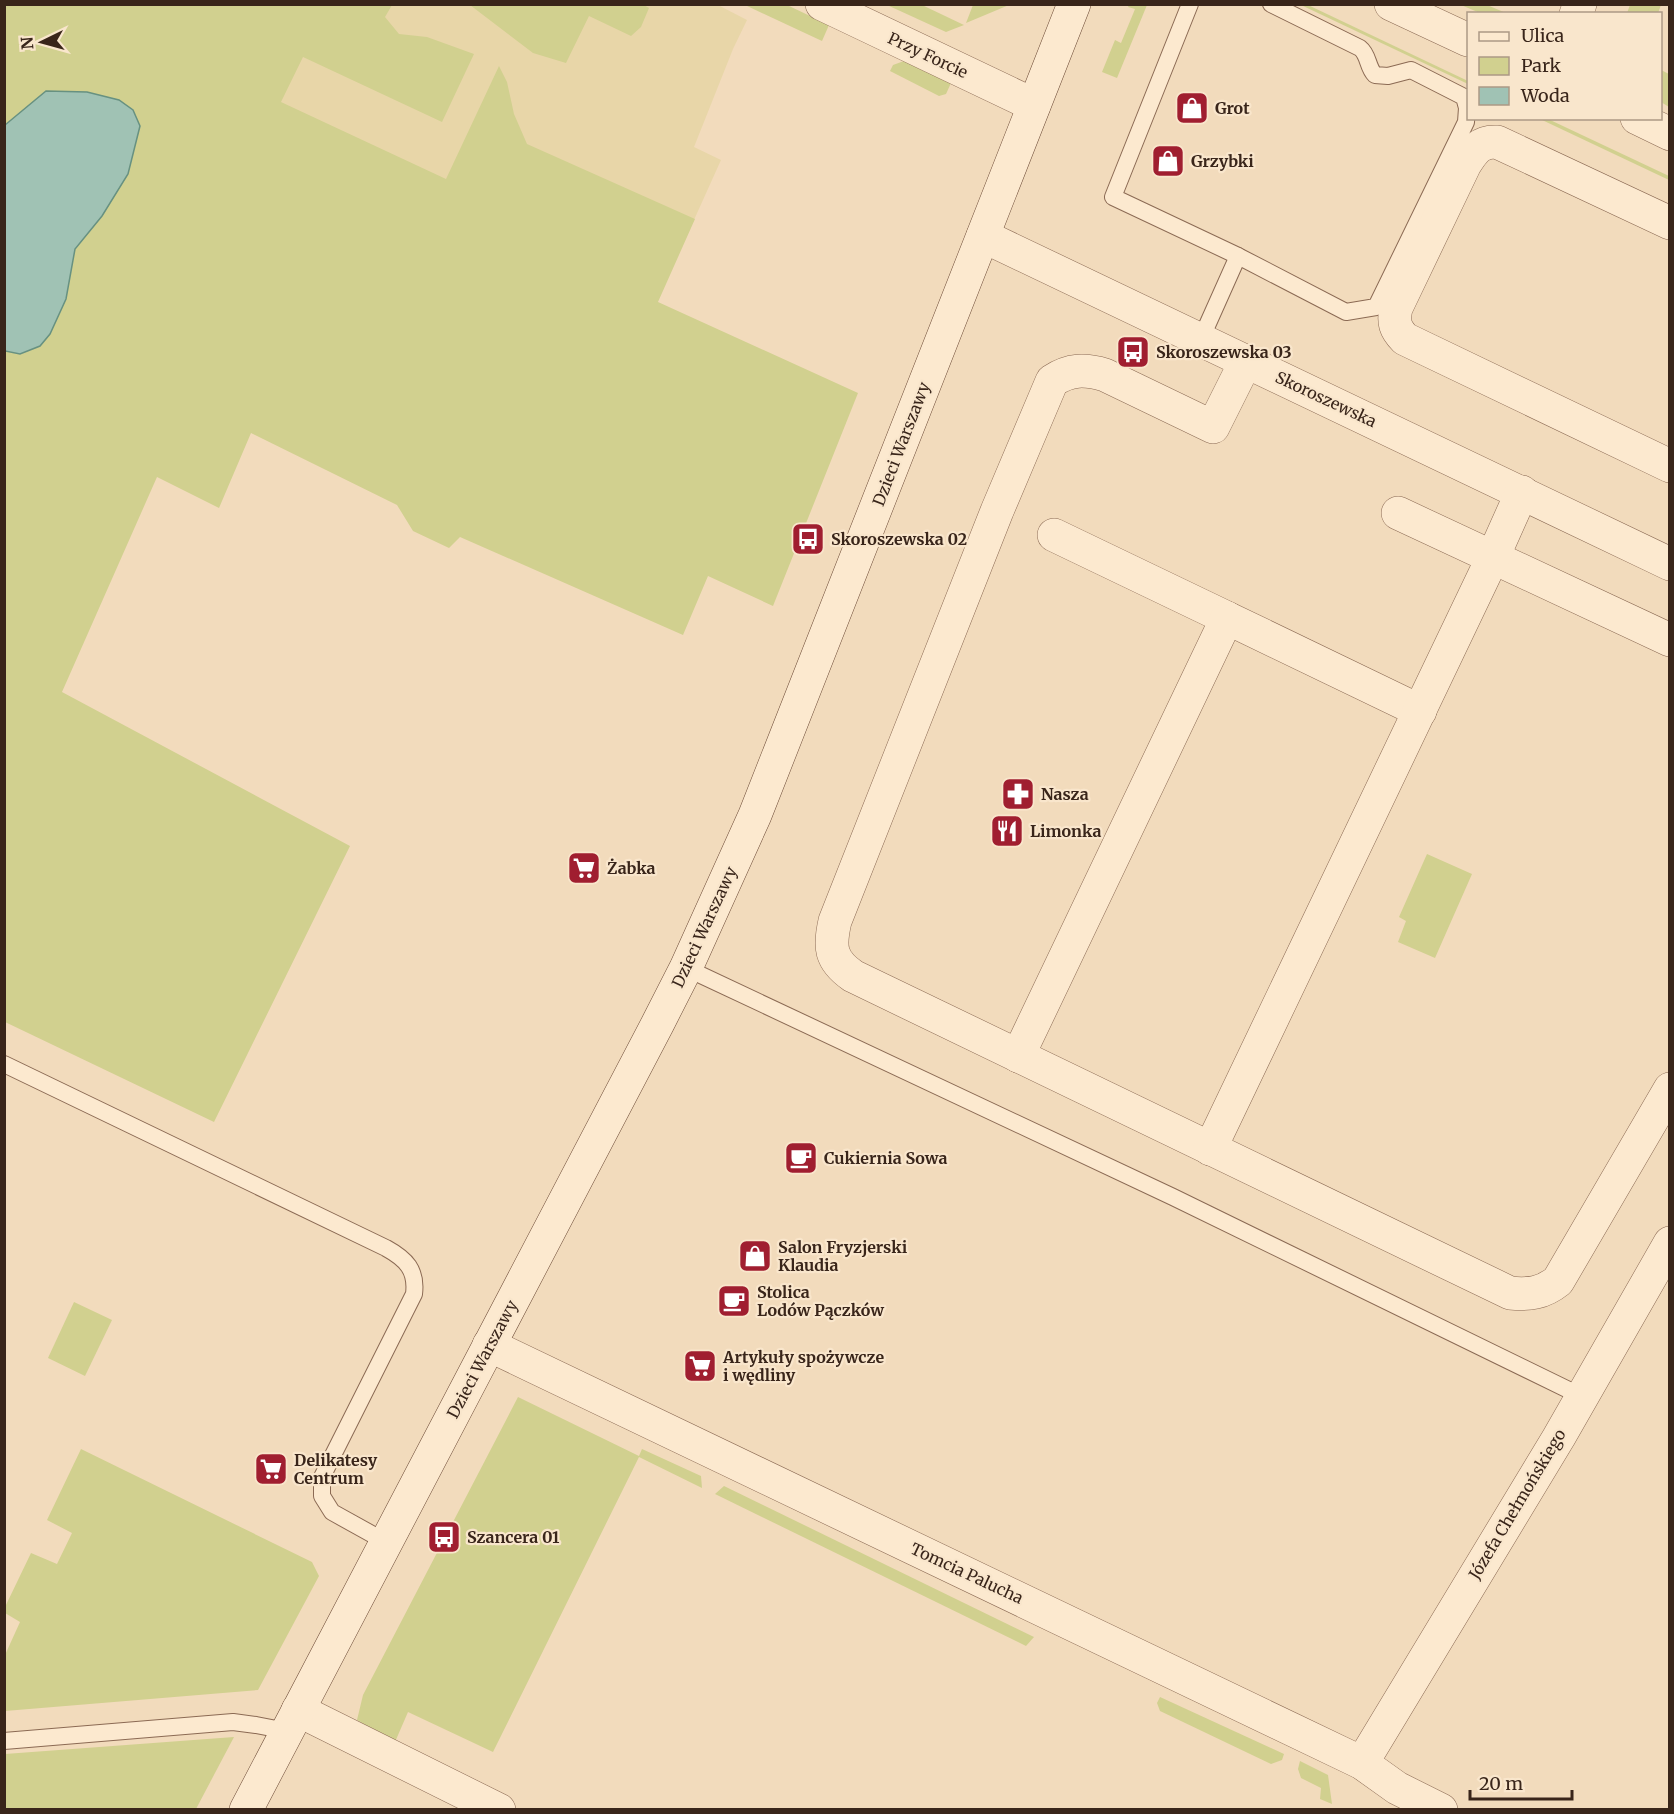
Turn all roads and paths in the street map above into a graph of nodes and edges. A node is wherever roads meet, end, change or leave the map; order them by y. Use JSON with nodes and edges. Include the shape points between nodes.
{"nodes":[{"id":1,"x":822,"y":4,"type":"edge"},
{"id":2,"x":1074,"y":4,"type":"edge"},
{"id":3,"x":1190,"y":4,"type":"edge"},
{"id":4,"x":1271,"y":4,"type":"edge"},
{"id":5,"x":1391,"y":4,"type":"edge"},
{"id":6,"x":1467,"y":40,"type":"edge"},
{"id":7,"x":1034,"y":105,"type":"junction"},
{"id":8,"x":1641,"y":120,"type":"edge"},
{"id":9,"x":1670,"y":134,"type":"edge"},
{"id":10,"x":1670,"y":223,"type":"edge"},
{"id":11,"x":983,"y":236,"type":"junction"},
{"id":12,"x":1238,"y":256,"type":"junction"},
{"id":13,"x":1201,"y":339,"type":"junction"},
{"id":14,"x":1246,"y":361,"type":"junction"},
{"id":15,"x":1670,"y":466,"type":"edge"},
{"id":16,"x":1522,"y":492,"type":"junction"},
{"id":17,"x":1398,"y":513,"type":"dead end"},
{"id":18,"x":1054,"y":535,"type":"dead end"},
{"id":19,"x":1493,"y":557,"type":"junction"},
{"id":20,"x":1670,"y":564,"type":"edge"},
{"id":21,"x":1227,"y":618,"type":"junction"},
{"id":22,"x":1670,"y":640,"type":"edge"},
{"id":23,"x":1420,"y":711,"type":"junction"},
{"id":24,"x":686,"y":968,"type":"junction"},
{"id":25,"x":1018,"y":1056,"type":"junction"},
{"id":26,"x":4,"y":1064,"type":"edge"},
{"id":27,"x":1670,"y":1089,"type":"edge"},
{"id":28,"x":1210,"y":1149,"type":"junction"},
{"id":29,"x":1670,"y":1243,"type":"edge"},
{"id":30,"x":489,"y":1344,"type":"junction"},
{"id":31,"x":1581,"y":1396,"type":"junction"},
{"id":32,"x":386,"y":1542,"type":"junction"},
{"id":33,"x":292,"y":1721,"type":"junction"},
{"id":34,"x":4,"y":1741,"type":"edge"},
{"id":35,"x":1362,"y":1763,"type":"junction"},
{"id":36,"x":246,"y":1809,"type":"edge"},
{"id":37,"x":499,"y":1809,"type":"edge"},
{"id":38,"x":1441,"y":1809,"type":"edge"}],
"edges":[{"from":1,"to":7,"type":"street","name":"Przy Forcie"},
{"from":2,"to":7,"type":"street","name":"Dzieci Warszawy"},
{"from":3,"to":12,"type":"lane","via":[[1113,197]]},
{"from":4,"to":12,"type":"lane","via":[[1362,49],[1375,75],[1411,70],[1456,92],[1464,97],[1466,122],[1376,307],[1346,312]]},
{"from":5,"to":6,"type":"street"},
{"from":7,"to":11,"type":"street","name":"Dzieci Warszawy"},
{"from":8,"to":9,"type":"street"},
{"from":10,"to":15,"type":"street","via":[[1497,142],[1480,144],[1465,164],[1394,319],[1405,339]]},
{"from":11,"to":13,"type":"street","name":"Skoroszewska"},
{"from":11,"to":24,"type":"street","name":"Dzieci Warszawy","via":[[755,815]]},
{"from":12,"to":13,"type":"lane"},
{"from":13,"to":14,"type":"street","name":"Skoroszewska"},
{"from":14,"to":16,"type":"street","name":"Skoroszewska"},
{"from":14,"to":25,"type":"street","via":[[1213,427],[1098,373],[1078,370],[1052,381],[835,921],[831,942],[842,969]]},
{"from":16,"to":19,"type":"street"},
{"from":16,"to":20,"type":"street","name":"Skoroszewska"},
{"from":17,"to":19,"type":"street"},
{"from":18,"to":21,"type":"street"},
{"from":19,"to":22,"type":"street"},
{"from":19,"to":23,"type":"street"},
{"from":21,"to":23,"type":"street"},
{"from":21,"to":25,"type":"street"},
{"from":23,"to":28,"type":"street"},
{"from":24,"to":30,"type":"street","name":"Dzieci Warszawy"},
{"from":24,"to":31,"type":"lane","via":[[1173,1197]]},
{"from":25,"to":28,"type":"street"},
{"from":26,"to":32,"type":"lane","via":[[386,1248],[410,1265],[414,1294],[322,1477],[322,1496],[332,1512]]},
{"from":27,"to":28,"type":"street","via":[[1558,1281],[1534,1293],[1510,1293],[1498,1288]]},
{"from":29,"to":31,"type":"street","name":"Józefa Chełmońskiego"},
{"from":30,"to":32,"type":"street","name":"Dzieci Warszawy"},
{"from":30,"to":35,"type":"street","name":"Tomcia Palucha"},
{"from":31,"to":35,"type":"street","name":"Józefa Chełmońskiego"},
{"from":32,"to":33,"type":"street","name":"Dzieci Warszawy"},
{"from":33,"to":34,"type":"lane","via":[[256,1725],[233,1722]]},
{"from":33,"to":36,"type":"street","name":"Dzieci Warszawy"},
{"from":33,"to":37,"type":"street"},
{"from":35,"to":38,"type":"street","name":"Tomcia Palucha","via":[[1397,1788]]}]}
